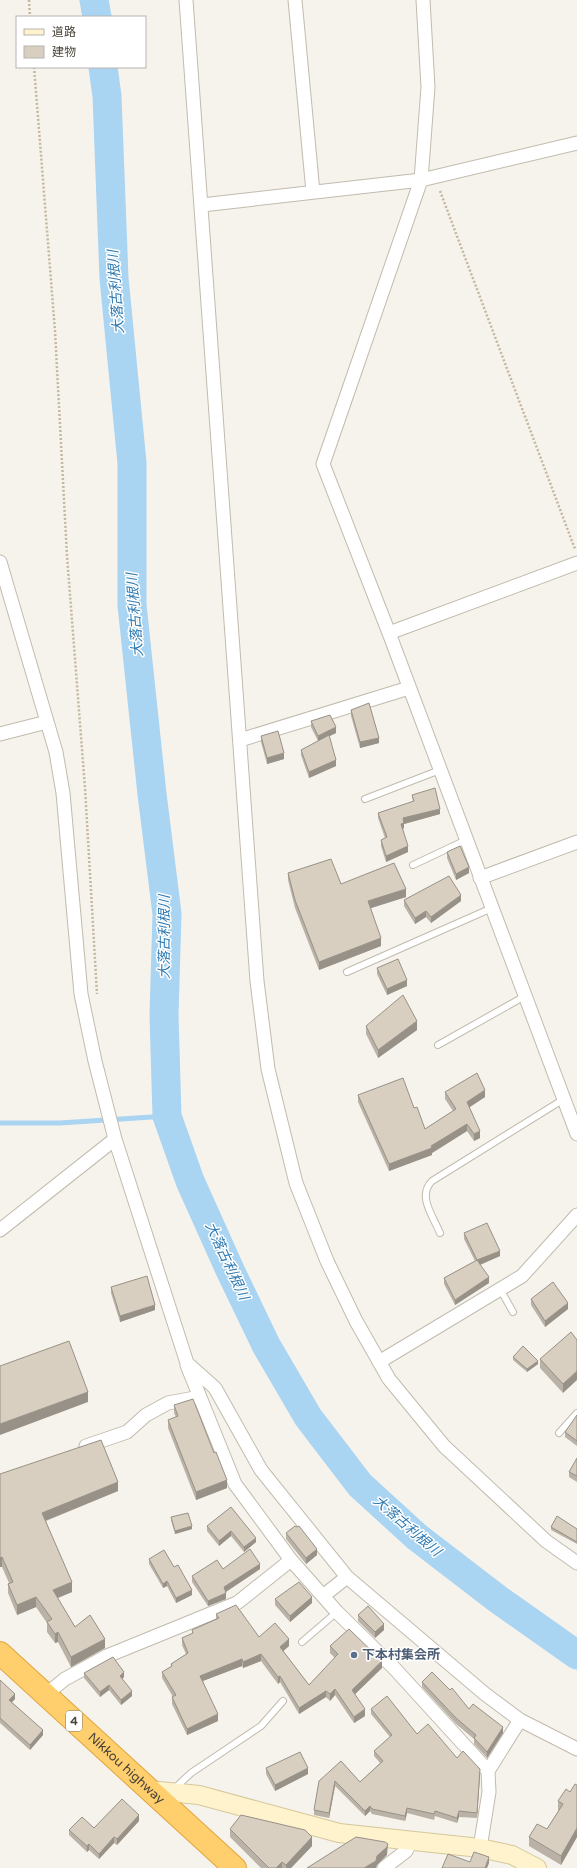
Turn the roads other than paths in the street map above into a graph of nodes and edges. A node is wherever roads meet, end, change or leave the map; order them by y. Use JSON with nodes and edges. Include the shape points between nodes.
{"nodes":[{"id":1,"x":186,"y":0,"type":"edge"},
{"id":2,"x":295,"y":0,"type":"edge"},
{"id":3,"x":423,"y":0,"type":"edge"},
{"id":4,"x":577,"y":143,"type":"edge"},
{"id":5,"x":421,"y":180,"type":"junction"},
{"id":6,"x":313,"y":192,"type":"junction"},
{"id":7,"x":202,"y":205,"type":"junction"},
{"id":8,"x":0,"y":562,"type":"edge"},
{"id":9,"x":577,"y":563,"type":"edge"},
{"id":10,"x":389,"y":633,"type":"junction"},
{"id":11,"x":409,"y":688,"type":"junction"},
{"id":12,"x":47,"y":722,"type":"junction"},
{"id":13,"x":0,"y":734,"type":"edge"},
{"id":14,"x":240,"y":740,"type":"junction"},
{"id":15,"x":440,"y":770,"type":"junction"},
{"id":16,"x":365,"y":800,"type":"dead end"},
{"id":17,"x":466,"y":840,"type":"junction"},
{"id":18,"x":577,"y":842,"type":"edge"},
{"id":19,"x":413,"y":865,"type":"dead end"},
{"id":20,"x":480,"y":878,"type":"junction"},
{"id":21,"x":492,"y":908,"type":"junction"},
{"id":22,"x":347,"y":972,"type":"dead end"},
{"id":23,"x":525,"y":996,"type":"junction"},
{"id":24,"x":438,"y":1045,"type":"dead end"},
{"id":25,"x":564,"y":1099,"type":"junction"},
{"id":26,"x":577,"y":1134,"type":"edge"},
{"id":27,"x":115,"y":1139,"type":"junction"},
{"id":28,"x":577,"y":1215,"type":"edge"},
{"id":29,"x":0,"y":1230,"type":"edge"},
{"id":30,"x":440,"y":1233,"type":"dead end"},
{"id":31,"x":500,"y":1289,"type":"junction"},
{"id":32,"x":513,"y":1312,"type":"dead end"},
{"id":33,"x":379,"y":1362,"type":"junction"},
{"id":34,"x":187,"y":1363,"type":"junction"},
{"id":35,"x":200,"y":1397,"type":"junction"},
{"id":36,"x":577,"y":1413,"type":"edge"},
{"id":37,"x":559,"y":1433,"type":"dead end"},
{"id":38,"x":75,"y":1450,"type":"edge"},
{"id":39,"x":291,"y":1560,"type":"junction"},
{"id":40,"x":577,"y":1563,"type":"edge"},
{"id":41,"x":347,"y":1577,"type":"junction"},
{"id":42,"x":323,"y":1596,"type":"junction"},
{"id":43,"x":337,"y":1612,"type":"junction"},
{"id":44,"x":302,"y":1642,"type":"dead end"},
{"id":45,"x":1,"y":1655,"type":"edge"},
{"id":46,"x":45,"y":1695,"type":"junction"},
{"id":47,"x":283,"y":1701,"type":"dead end"},
{"id":48,"x":520,"y":1720,"type":"junction"},
{"id":49,"x":577,"y":1749,"type":"edge"},
{"id":50,"x":488,"y":1771,"type":"junction"},
{"id":51,"x":149,"y":1790,"type":"junction"},
{"id":52,"x":172,"y":1791,"type":"junction"},
{"id":53,"x":411,"y":1841,"type":"junction"},
{"id":54,"x":480,"y":1848,"type":"junction"},
{"id":55,"x":235,"y":1868,"type":"edge"},
{"id":56,"x":384,"y":1868,"type":"edge"},
{"id":57,"x":537,"y":1868,"type":"edge"}],
"edges":[{"from":1,"to":7,"type":"street"},
{"from":2,"to":6,"type":"street"},
{"from":3,"to":5,"type":"street","via":[[428,87]]},
{"from":4,"to":5,"type":"street"},
{"from":5,"to":6,"type":"street"},
{"from":5,"to":10,"type":"street","via":[[322,464]]},
{"from":6,"to":7,"type":"street"},
{"from":7,"to":14,"type":"street"},
{"from":8,"to":12,"type":"street"},
{"from":9,"to":10,"type":"street"},
{"from":10,"to":11,"type":"street"},
{"from":11,"to":14,"type":"street"},
{"from":11,"to":15,"type":"street"},
{"from":12,"to":13,"type":"street"},
{"from":12,"to":27,"type":"street","via":[[56,752],[63,793],[81,994]]},
{"from":14,"to":33,"type":"street","via":[[257,981],[268,1070],[296,1183],[327,1261]]},
{"from":15,"to":16,"type":"lane"},
{"from":15,"to":17,"type":"street"},
{"from":17,"to":19,"type":"lane"},
{"from":17,"to":20,"type":"street"},
{"from":18,"to":20,"type":"street"},
{"from":20,"to":21,"type":"street"},
{"from":21,"to":22,"type":"lane"},
{"from":21,"to":23,"type":"street"},
{"from":23,"to":24,"type":"lane"},
{"from":23,"to":25,"type":"street"},
{"from":25,"to":26,"type":"street"},
{"from":25,"to":30,"type":"lane","via":[[427,1186],[424,1197]]},
{"from":27,"to":29,"type":"street"},
{"from":27,"to":34,"type":"street"},
{"from":28,"to":31,"type":"street","via":[[522,1276]]},
{"from":31,"to":32,"type":"lane"},
{"from":31,"to":33,"type":"street"},
{"from":33,"to":40,"type":"street","via":[[389,1379],[444,1446],[546,1541]]},
{"from":34,"to":35,"type":"street"},
{"from":34,"to":41,"type":"street","via":[[215,1388],[261,1470]]},
{"from":35,"to":38,"type":"street","via":[[168,1403],[146,1415],[127,1432]]},
{"from":35,"to":39,"type":"street","via":[[235,1484]]},
{"from":36,"to":37,"type":"lane"},
{"from":39,"to":42,"type":"street"},
{"from":39,"to":46,"type":"street","via":[[237,1603],[107,1656],[65,1679]]},
{"from":41,"to":42,"type":"street"},
{"from":41,"to":48,"type":"street","via":[[485,1694]]},
{"from":42,"to":43,"type":"street"},
{"from":43,"to":44,"type":"lane"},
{"from":43,"to":50,"type":"street","via":[[395,1669]]},
{"from":45,"to":46,"type":"highway","name":"Nikkou highway","number":"4"},
{"from":46,"to":51,"type":"highway","name":"Nikkou highway","number":"4"},
{"from":47,"to":52,"type":"lane","via":[[261,1726],[191,1774]]},
{"from":48,"to":49,"type":"street"},
{"from":48,"to":50,"type":"street"},
{"from":50,"to":54,"type":"street","via":[[489,1792]]},
{"from":51,"to":52,"type":"street"},
{"from":51,"to":55,"type":"highway","name":"Nikkou highway","number":"4"},
{"from":52,"to":53,"type":"street","via":[[199,1795],[339,1833]]},
{"from":53,"to":54,"type":"street"},
{"from":53,"to":56,"type":"street","via":[[406,1851]]},
{"from":54,"to":57,"type":"street","via":[[512,1855]]}]}
